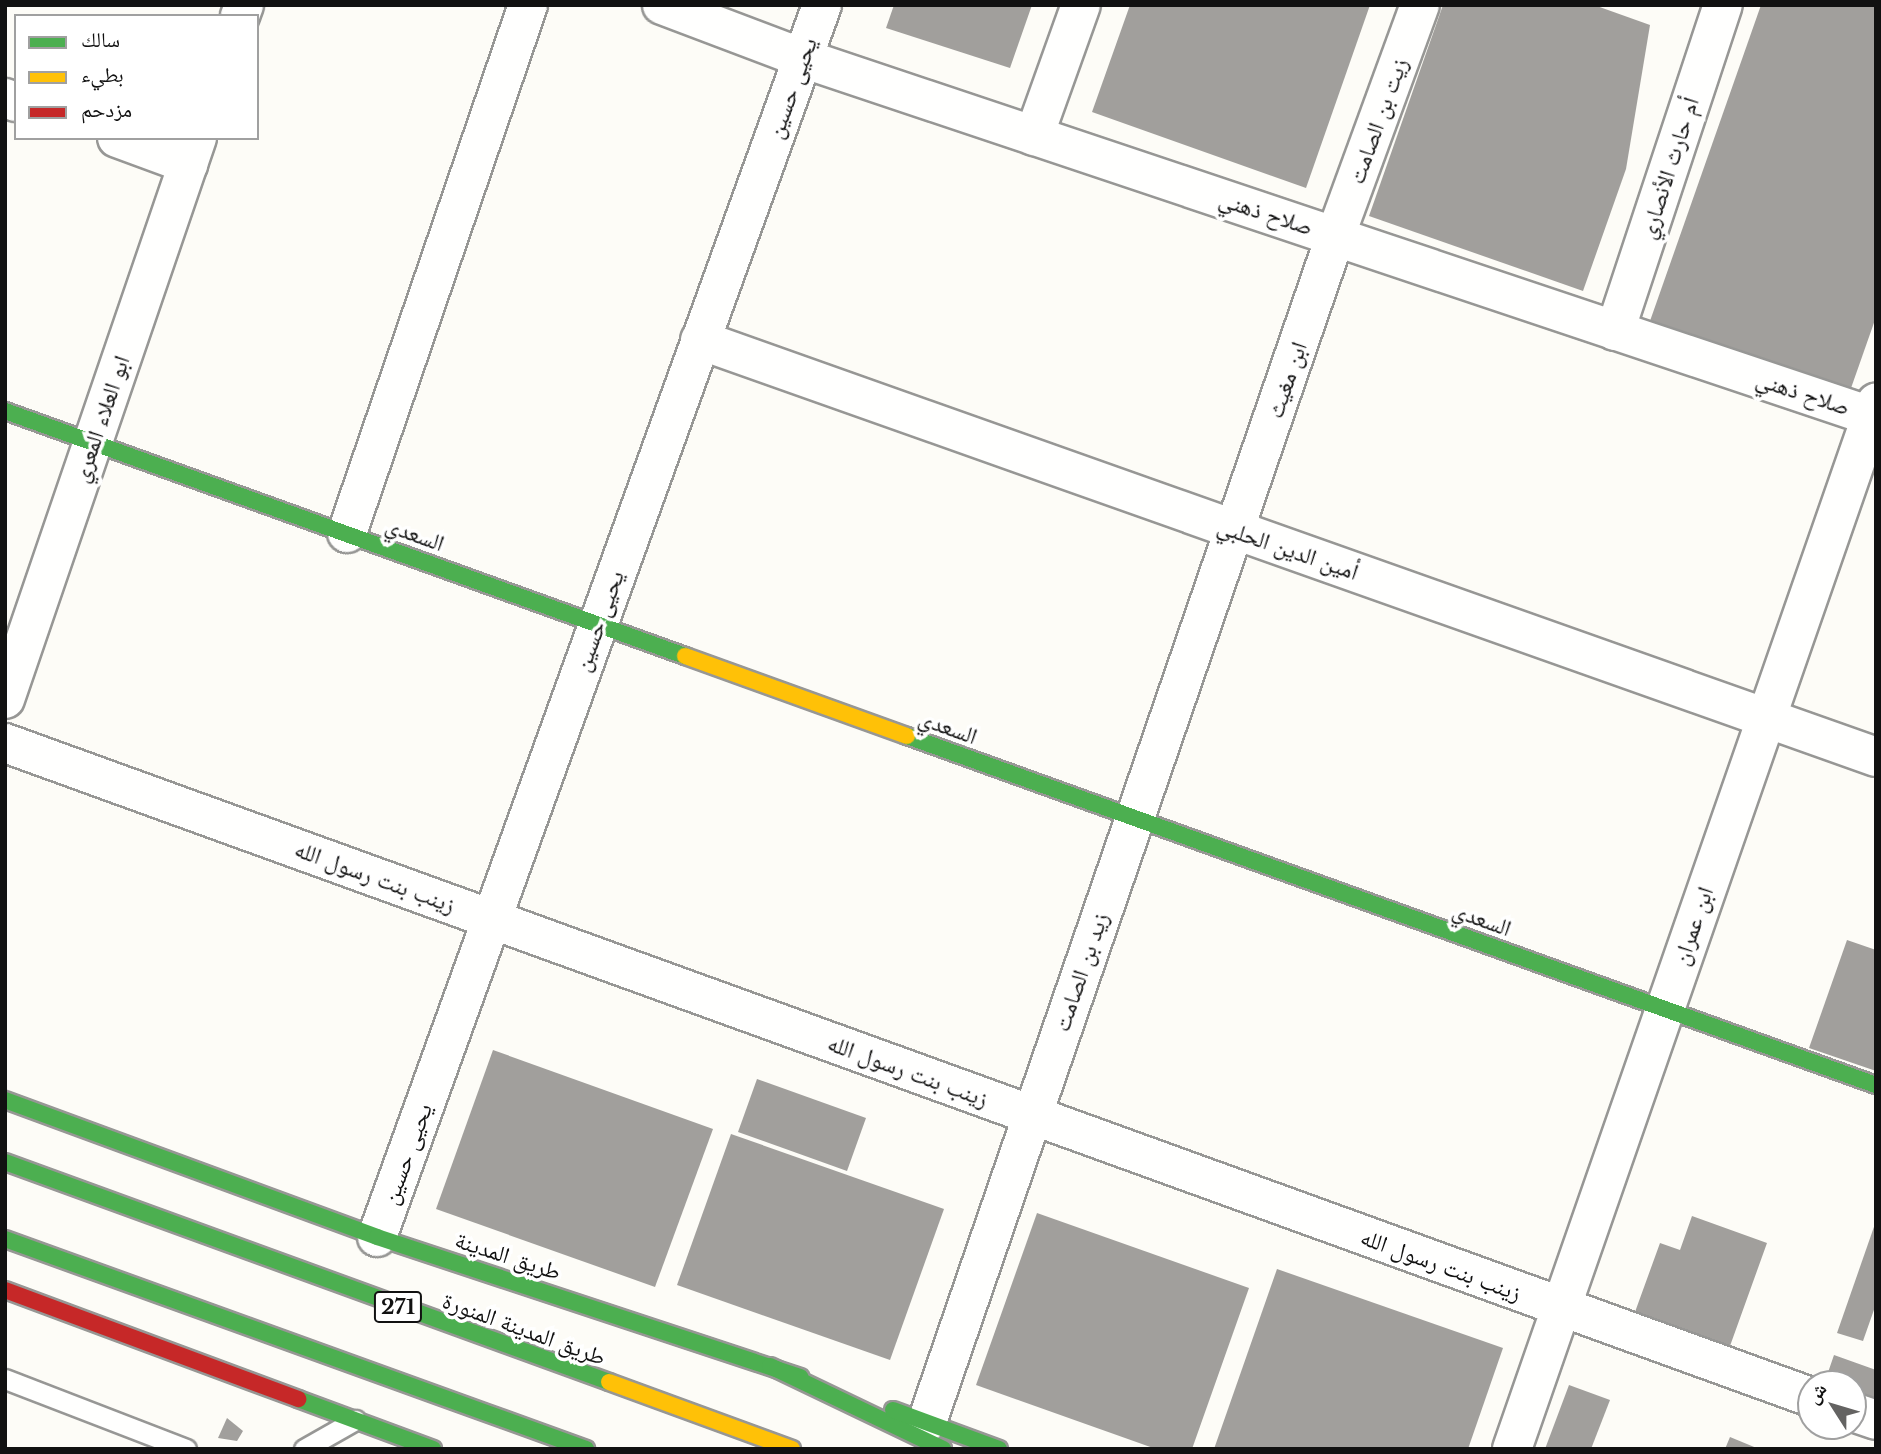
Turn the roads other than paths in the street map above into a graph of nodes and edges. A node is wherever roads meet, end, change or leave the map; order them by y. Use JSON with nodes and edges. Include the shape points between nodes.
{"nodes":[{"id":1,"x":528,"y":5,"type":"edge"},
{"id":2,"x":662,"y":5,"type":"edge"},
{"id":3,"x":822,"y":5,"type":"edge"},
{"id":4,"x":1081,"y":5,"type":"edge"},
{"id":5,"x":1420,"y":5,"type":"edge"},
{"id":6,"x":1723,"y":5,"type":"edge"},
{"id":7,"x":802,"y":58,"type":"junction"},
{"id":8,"x":1034,"y":136,"type":"junction"},
{"id":9,"x":129,"y":140,"type":"edge"},
{"id":10,"x":192,"y":151,"type":"edge"},
{"id":11,"x":1335,"y":237,"type":"junction"},
{"id":12,"x":1615,"y":331,"type":"junction"},
{"id":13,"x":700,"y":341,"type":"junction"},
{"id":14,"x":1874,"y":410,"type":"edge"},
{"id":15,"x":5,"y":411,"type":"edge"},
{"id":16,"x":93,"y":442,"type":"junction"},
{"id":17,"x":1238,"y":527,"type":"junction"},
{"id":18,"x":347,"y":533,"type":"junction"},
{"id":19,"x":598,"y":624,"type":"junction"},
{"id":20,"x":5,"y":699,"type":"edge"},
{"id":21,"x":1766,"y":718,"type":"junction"},
{"id":22,"x":5,"y":743,"type":"edge"},
{"id":23,"x":1876,"y":757,"type":"edge"},
{"id":24,"x":1135,"y":818,"type":"junction"},
{"id":25,"x":492,"y":920,"type":"junction"},
{"id":26,"x":1663,"y":1009,"type":"junction"},
{"id":27,"x":1876,"y":1085,"type":"edge"},
{"id":28,"x":5,"y":1100,"type":"edge"},
{"id":29,"x":1031,"y":1116,"type":"junction"},
{"id":30,"x":5,"y":1162,"type":"edge"},
{"id":31,"x":377,"y":1237,"type":"junction"},
{"id":32,"x":5,"y":1239,"type":"edge"},
{"id":33,"x":5,"y":1290,"type":"edge"},
{"id":34,"x":1558,"y":1308,"type":"junction"},
{"id":35,"x":770,"y":1366,"type":"junction"},
{"id":36,"x":5,"y":1378,"type":"edge"},
{"id":37,"x":1797,"y":1392,"type":"edge"},
{"id":38,"x":355,"y":1420,"type":"junction"},
{"id":39,"x":935,"y":1435,"type":"edge"},
{"id":40,"x":186,"y":1449,"type":"edge"},
{"id":41,"x":304,"y":1449,"type":"edge"},
{"id":42,"x":433,"y":1449,"type":"edge"},
{"id":43,"x":586,"y":1449,"type":"edge"},
{"id":44,"x":792,"y":1449,"type":"edge"},
{"id":45,"x":999,"y":1449,"type":"edge"},
{"id":46,"x":1512,"y":1449,"type":"edge"}],
"edges":[{"from":1,"to":18,"type":"street"},
{"from":2,"to":7,"type":"street","name":"صلاح ذهني"},
{"from":3,"to":7,"type":"street","name":"يحيى حسين"},
{"from":4,"to":8,"type":"street"},
{"from":5,"to":11,"type":"street","name":"زيت بن الصامت"},
{"from":6,"to":12,"type":"street","name":"أم حارث الأنصاري"},
{"from":7,"to":8,"type":"street","name":"صلاح ذهني"},
{"from":7,"to":13,"type":"street","name":"يحيى حسين"},
{"from":8,"to":11,"type":"street","name":"صلاح ذهني"},
{"from":9,"to":10,"type":"street"},
{"from":10,"to":16,"type":"street","name":"ابو العلاء المعري"},
{"from":11,"to":12,"type":"street","name":"صلاح ذهني"},
{"from":11,"to":17,"type":"street","name":"ابن مغيث"},
{"from":12,"to":14,"type":"street","name":"صلاح ذهني"},
{"from":13,"to":17,"type":"street","name":"أمين الدين الحلبي"},
{"from":13,"to":19,"type":"street","name":"يحيى حسين"},
{"from":14,"to":21,"type":"street","name":"ابن عمران"},
{"from":15,"to":16,"type":"main road","name":"السعدي"},
{"from":16,"to":18,"type":"main road","name":"السعدي"},
{"from":16,"to":20,"type":"street","name":"ابو العلاء المعري"},
{"from":17,"to":21,"type":"street","name":"أمين الدين الحلبي"},
{"from":17,"to":24,"type":"street","name":"زيد بن الصامت"},
{"from":18,"to":19,"type":"main road","name":"السعدي"},
{"from":19,"to":24,"type":"main road","name":"السعدي"},
{"from":19,"to":25,"type":"street","name":"يحيى حسين"},
{"from":21,"to":23,"type":"street","name":"أمين الدين الحلبي"},
{"from":21,"to":26,"type":"street","name":"ابن عمران"},
{"from":22,"to":25,"type":"street","name":"زينب بنت رسول الله"},
{"from":24,"to":26,"type":"main road","name":"السعدي"},
{"from":24,"to":29,"type":"street","name":"زيد بن الصامت"},
{"from":25,"to":29,"type":"street","name":"زينب بنت رسول الله"},
{"from":25,"to":31,"type":"street","name":"يحيى حسين"},
{"from":26,"to":27,"type":"main road","name":"السعدي"},
{"from":26,"to":34,"type":"street","name":"ابن عمران"},
{"from":28,"to":31,"type":"main road","name":"طريق المدينة"},
{"from":29,"to":34,"type":"street","name":"زينب بنت رسول الله"},
{"from":29,"to":39,"type":"street","name":"زيد بن الصامت"},
{"from":30,"to":44,"type":"main road","name":"طريق المدينة المنورة","number":"271"},
{"from":31,"to":35,"type":"main road","name":"طريق المدينة"},
{"from":32,"to":43,"type":"main road"},
{"from":33,"to":38,"type":"main road"},
{"from":34,"to":37,"type":"street","name":"زينب بنت رسول الله"},
{"from":34,"to":46,"type":"street","name":"ابن عمران"},
{"from":35,"to":39,"type":"main road"},
{"from":35,"to":39,"type":"main road","name":"طريق المدينة"},
{"from":36,"to":40,"type":"lane"},
{"from":38,"to":41,"type":"lane"},
{"from":38,"to":42,"type":"main road"},
{"from":39,"to":45,"type":"main road","name":"طريق المدينة"}]}
